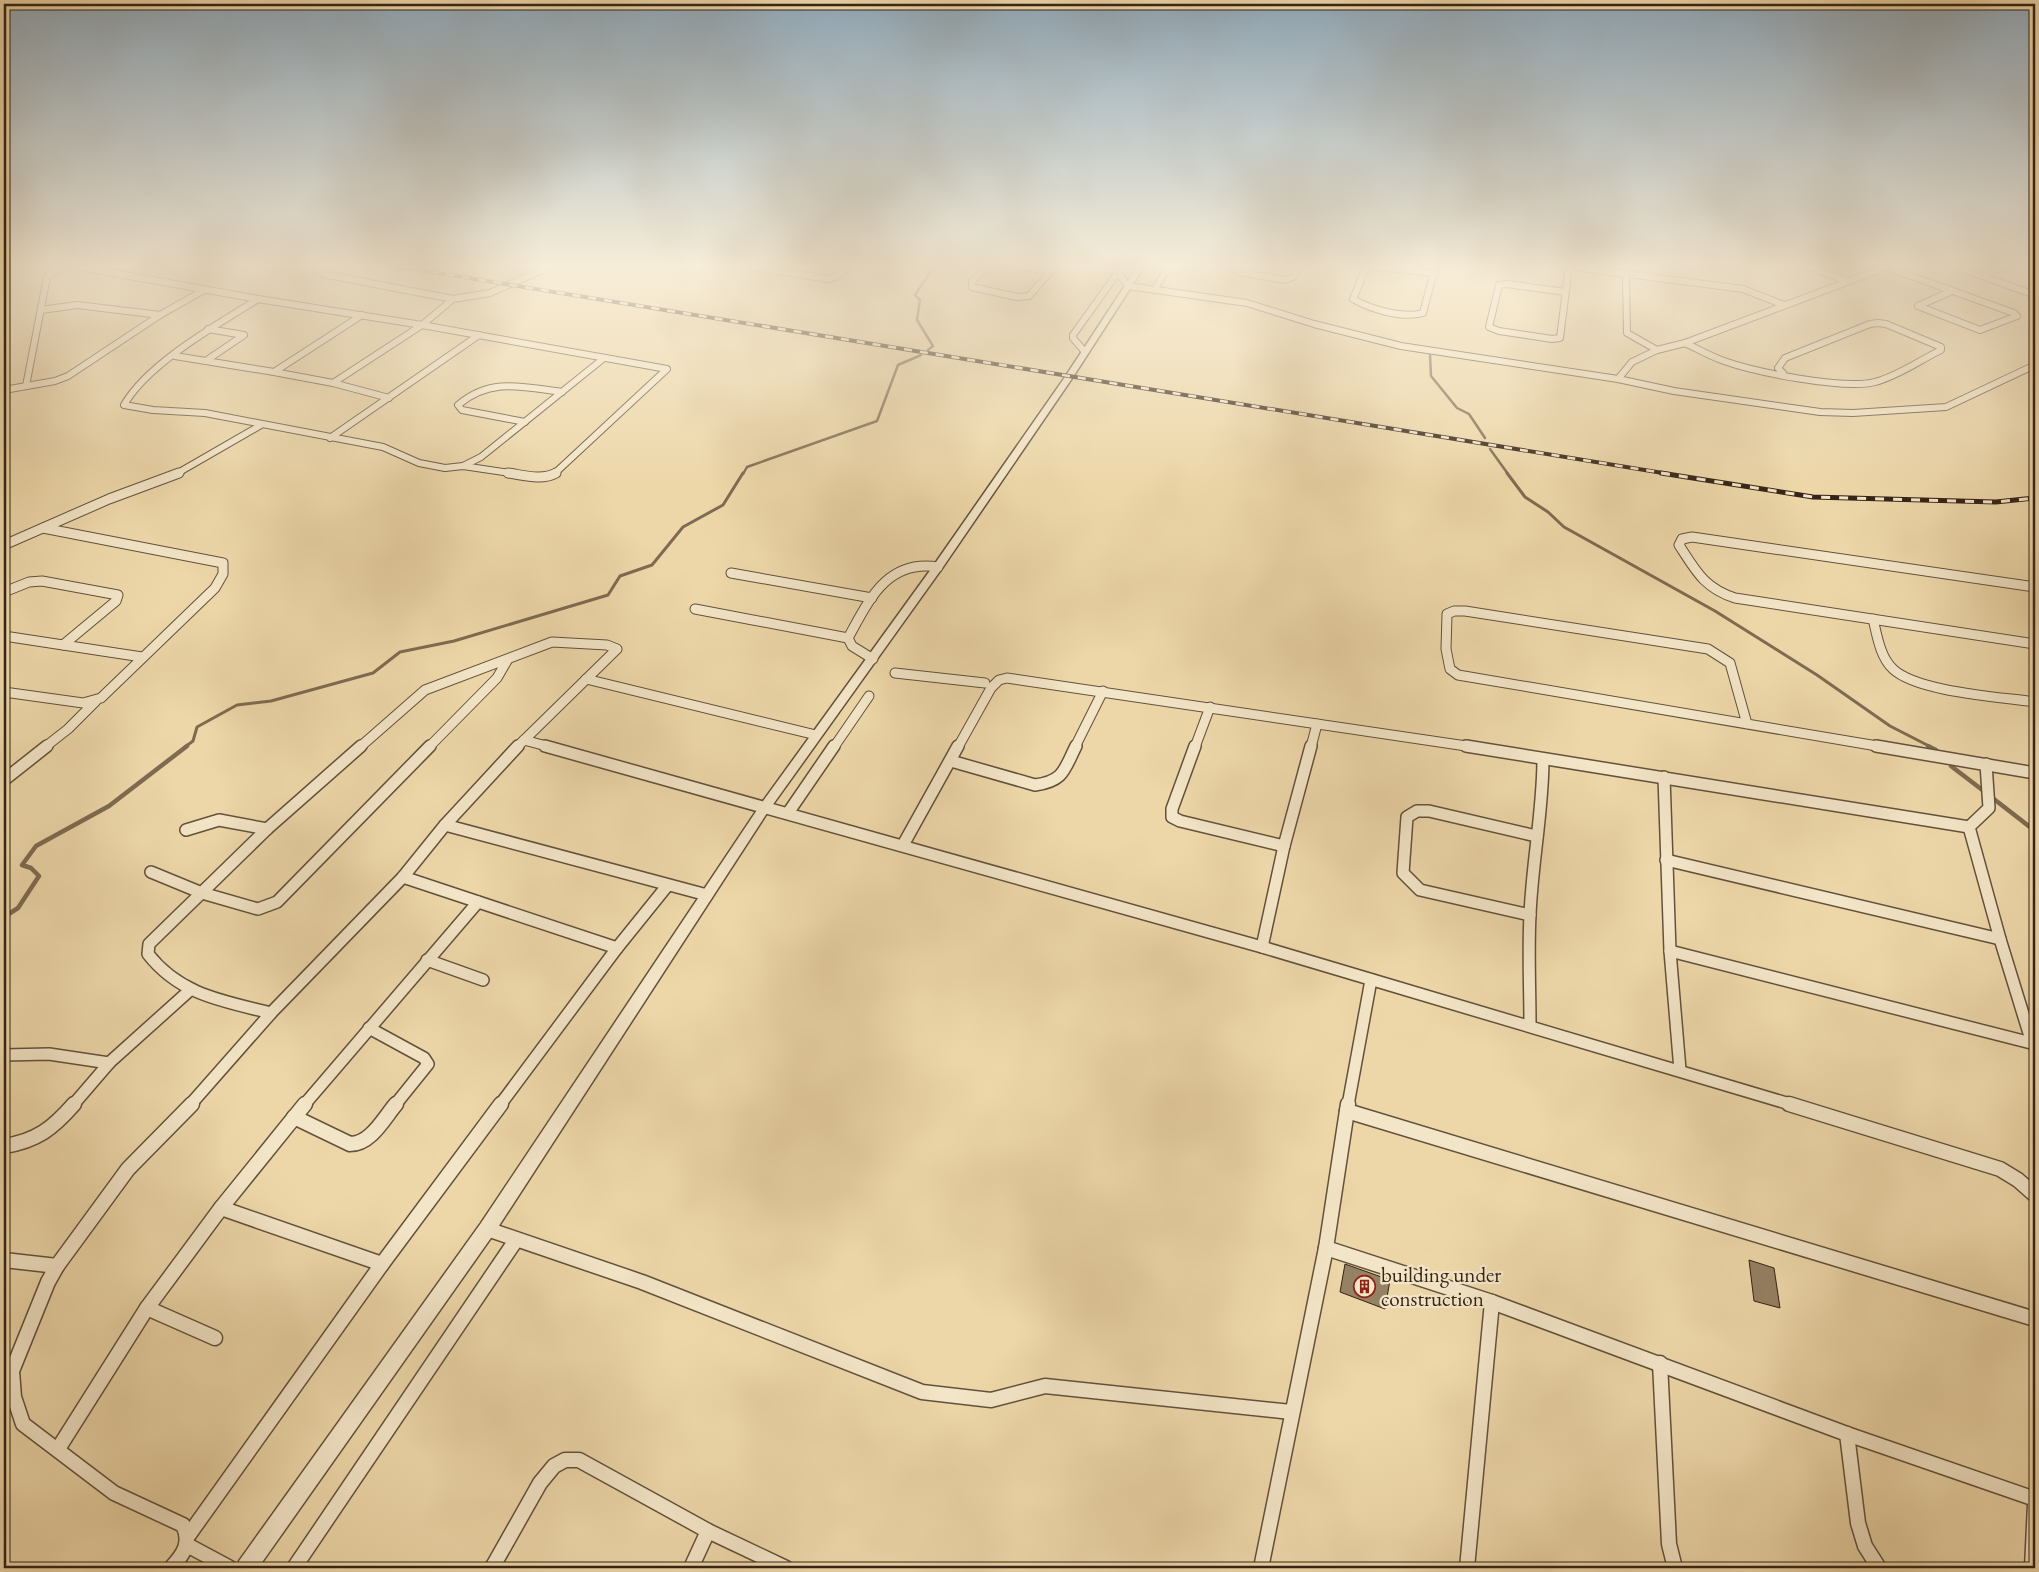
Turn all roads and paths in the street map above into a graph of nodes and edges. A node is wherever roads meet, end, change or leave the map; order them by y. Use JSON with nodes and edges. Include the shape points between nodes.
{"nodes":[{"id":1,"x":36,"y":337,"type":"edge"},
{"id":2,"x":126,"y":337,"type":"edge"},
{"id":3,"x":198,"y":337,"type":"edge"},
{"id":4,"x":242,"y":337,"type":"edge"},
{"id":5,"x":327,"y":337,"type":"edge"},
{"id":6,"x":403,"y":337,"type":"edge"},
{"id":7,"x":476,"y":337,"type":"edge"},
{"id":8,"x":492,"y":337,"type":"edge"},
{"id":9,"x":1073,"y":337,"type":"edge"},
{"id":10,"x":1095,"y":337,"type":"edge"},
{"id":11,"x":1367,"y":337,"type":"edge"},
{"id":12,"x":1541,"y":337,"type":"edge"},
{"id":13,"x":1560,"y":337,"type":"edge"},
{"id":14,"x":1635,"y":337,"type":"edge"},
{"id":15,"x":1702,"y":337,"type":"edge"},
{"id":16,"x":1836,"y":337,"type":"edge"},
{"id":17,"x":1918,"y":337,"type":"edge"},
{"id":18,"x":1685,"y":344,"type":"junction"},
{"id":19,"x":1657,"y":350,"type":"junction"},
{"id":20,"x":1085,"y":352,"type":"junction"},
{"id":21,"x":175,"y":356,"type":"junction"},
{"id":22,"x":604,"y":358,"type":"junction"},
{"id":23,"x":207,"y":360,"type":"junction"},
{"id":24,"x":2035,"y":365,"type":"edge"},
{"id":25,"x":274,"y":372,"type":"junction"},
{"id":26,"x":1783,"y":373,"type":"junction"},
{"id":27,"x":1618,"y":379,"type":"junction"},
{"id":28,"x":333,"y":384,"type":"junction"},
{"id":29,"x":26,"y":386,"type":"junction"},
{"id":30,"x":4,"y":390,"type":"edge"},
{"id":31,"x":562,"y":392,"type":"junction"},
{"id":32,"x":389,"y":398,"type":"junction"},
{"id":33,"x":525,"y":422,"type":"junction"},
{"id":34,"x":261,"y":426,"type":"junction"},
{"id":35,"x":330,"y":438,"type":"junction"},
{"id":36,"x":481,"y":457,"type":"junction"},
{"id":37,"x":463,"y":466,"type":"junction"},
{"id":38,"x":482,"y":468,"type":"junction"},
{"id":39,"x":43,"y":528,"type":"junction"},
{"id":40,"x":4,"y":545,"type":"edge"},
{"id":41,"x":938,"y":566,"type":"junction"},
{"id":42,"x":731,"y":573,"type":"dead end"},
{"id":43,"x":2035,"y":587,"type":"edge"},
{"id":44,"x":4,"y":592,"type":"edge"},
{"id":45,"x":872,"y":598,"type":"junction"},
{"id":46,"x":695,"y":609,"type":"dead end"},
{"id":47,"x":1873,"y":619,"type":"junction"},
{"id":48,"x":4,"y":636,"type":"edge"},
{"id":49,"x":848,"y":638,"type":"junction"},
{"id":50,"x":63,"y":644,"type":"junction"},
{"id":51,"x":2035,"y":644,"type":"edge"},
{"id":52,"x":142,"y":657,"type":"junction"},
{"id":53,"x":873,"y":658,"type":"junction"},
{"id":54,"x":508,"y":659,"type":"junction"},
{"id":55,"x":895,"y":673,"type":"dead end"},
{"id":56,"x":586,"y":679,"type":"junction"},
{"id":57,"x":986,"y":683,"type":"dead end"},
{"id":58,"x":1103,"y":690,"type":"junction"},
{"id":59,"x":4,"y":692,"type":"edge"},
{"id":60,"x":868,"y":696,"type":"dead end"},
{"id":61,"x":96,"y":701,"type":"junction"},
{"id":62,"x":2035,"y":702,"type":"edge"},
{"id":63,"x":1210,"y":707,"type":"junction"},
{"id":64,"x":1317,"y":724,"type":"junction"},
{"id":65,"x":1747,"y":724,"type":"junction"},
{"id":66,"x":816,"y":735,"type":"junction"},
{"id":67,"x":524,"y":740,"type":"junction"},
{"id":68,"x":1543,"y":759,"type":"junction"},
{"id":69,"x":951,"y":761,"type":"junction"},
{"id":70,"x":1986,"y":764,"type":"junction"},
{"id":71,"x":2035,"y":772,"type":"edge"},
{"id":72,"x":1664,"y":777,"type":"junction"},
{"id":73,"x":4,"y":780,"type":"edge"},
{"id":74,"x":765,"y":806,"type":"junction"},
{"id":75,"x":788,"y":813,"type":"junction"},
{"id":76,"x":445,"y":824,"type":"junction"},
{"id":77,"x":1969,"y":827,"type":"junction"},
{"id":78,"x":267,"y":829,"type":"junction"},
{"id":79,"x":186,"y":830,"type":"dead end"},
{"id":80,"x":1536,"y":836,"type":"junction"},
{"id":81,"x":903,"y":845,"type":"junction"},
{"id":82,"x":1284,"y":846,"type":"junction"},
{"id":83,"x":1666,"y":860,"type":"junction"},
{"id":84,"x":151,"y":872,"type":"dead end"},
{"id":85,"x":403,"y":877,"type":"junction"},
{"id":86,"x":668,"y":886,"type":"junction"},
{"id":87,"x":202,"y":893,"type":"junction"},
{"id":88,"x":707,"y":896,"type":"junction"},
{"id":89,"x":478,"y":902,"type":"junction"},
{"id":90,"x":1530,"y":915,"type":"junction"},
{"id":91,"x":2000,"y":939,"type":"junction"},
{"id":92,"x":1262,"y":947,"type":"junction"},
{"id":93,"x":617,"y":948,"type":"junction"},
{"id":94,"x":1670,"y":951,"type":"junction"},
{"id":95,"x":427,"y":960,"type":"junction"},
{"id":96,"x":483,"y":980,"type":"dead end"},
{"id":97,"x":1371,"y":980,"type":"junction"},
{"id":98,"x":189,"y":990,"type":"junction"},
{"id":99,"x":271,"y":1013,"type":"junction"},
{"id":100,"x":1530,"y":1025,"type":"junction"},
{"id":101,"x":369,"y":1028,"type":"junction"},
{"id":102,"x":2034,"y":1043,"type":"edge"},
{"id":103,"x":4,"y":1055,"type":"edge"},
{"id":104,"x":110,"y":1063,"type":"junction"},
{"id":105,"x":1680,"y":1070,"type":"junction"},
{"id":106,"x":1347,"y":1111,"type":"junction"},
{"id":107,"x":294,"y":1116,"type":"junction"},
{"id":108,"x":4,"y":1146,"type":"edge"},
{"id":109,"x":2035,"y":1195,"type":"edge"},
{"id":110,"x":221,"y":1208,"type":"junction"},
{"id":111,"x":487,"y":1229,"type":"junction"},
{"id":112,"x":516,"y":1240,"type":"junction"},
{"id":113,"x":1326,"y":1248,"type":"junction"},
{"id":114,"x":4,"y":1260,"type":"edge"},
{"id":115,"x":382,"y":1264,"type":"junction"},
{"id":116,"x":57,"y":1266,"type":"junction"},
{"id":117,"x":1492,"y":1302,"type":"junction"},
{"id":118,"x":147,"y":1308,"type":"junction"},
{"id":119,"x":2035,"y":1319,"type":"edge"},
{"id":120,"x":215,"y":1338,"type":"dead end"},
{"id":121,"x":1660,"y":1363,"type":"junction"},
{"id":122,"x":1291,"y":1412,"type":"junction"},
{"id":123,"x":1847,"y":1434,"type":"junction"},
{"id":124,"x":58,"y":1449,"type":"junction"},
{"id":125,"x":2035,"y":1499,"type":"edge"},
{"id":126,"x":2035,"y":1504,"type":"edge"},
{"id":127,"x":708,"y":1531,"type":"junction"},
{"id":128,"x":188,"y":1540,"type":"junction"},
{"id":129,"x":171,"y":1568,"type":"edge"},
{"id":130,"x":230,"y":1568,"type":"edge"},
{"id":131,"x":246,"y":1568,"type":"edge"},
{"id":132,"x":294,"y":1568,"type":"edge"},
{"id":133,"x":492,"y":1568,"type":"edge"},
{"id":134,"x":691,"y":1568,"type":"edge"},
{"id":135,"x":786,"y":1568,"type":"edge"},
{"id":136,"x":1261,"y":1568,"type":"edge"},
{"id":137,"x":1467,"y":1568,"type":"edge"},
{"id":138,"x":1675,"y":1568,"type":"edge"},
{"id":139,"x":1879,"y":1568,"type":"edge"},
{"id":140,"x":2032,"y":1568,"type":"edge"}],
"edges":[{"from":1,"to":29,"type":"street"},
{"from":2,"to":29,"type":"street","via":[[68,376]]},
{"from":3,"to":21,"type":"street"},
{"from":4,"to":23,"type":"street"},
{"from":5,"to":25,"type":"street"},
{"from":6,"to":28,"type":"street"},
{"from":7,"to":32,"type":"street"},
{"from":8,"to":22,"type":"street"},
{"from":9,"to":20,"type":"street"},
{"from":10,"to":20,"type":"street"},
{"from":11,"to":27,"type":"street","via":[[1401,346]]},
{"from":12,"to":13,"type":"street"},
{"from":14,"to":19,"type":"street"},
{"from":15,"to":18,"type":"street"},
{"from":16,"to":26,"type":"street","via":[[1784,358],[1778,368]]},
{"from":17,"to":26,"type":"street","via":[[1941,347],[1941,350],[1875,382],[1844,382]]},
{"from":18,"to":19,"type":"street"},
{"from":18,"to":26,"type":"street","via":[[1729,362]]},
{"from":19,"to":27,"type":"street","via":[[1632,362]]},
{"from":20,"to":41,"type":"street"},
{"from":21,"to":23,"type":"street"},
{"from":21,"to":34,"type":"street","via":[[134,390],[124,405],[205,412]]},
{"from":22,"to":31,"type":"street"},
{"from":22,"to":38,"type":"street","via":[[667,369],[550,476],[534,477]]},
{"from":23,"to":25,"type":"street"},
{"from":24,"to":27,"type":"street","via":[[1946,407],[1853,413],[1674,391]]},
{"from":25,"to":28,"type":"street"},
{"from":28,"to":32,"type":"street"},
{"from":29,"to":30,"type":"street"},
{"from":31,"to":33,"type":"street"},
{"from":31,"to":33,"type":"street","via":[[494,386],[478,390],[458,405],[462,410]]},
{"from":32,"to":35,"type":"street"},
{"from":33,"to":36,"type":"street"},
{"from":34,"to":35,"type":"street"},
{"from":34,"to":39,"type":"street","via":[[176,474]]},
{"from":35,"to":37,"type":"street","via":[[383,447],[419,463],[445,468]]},
{"from":36,"to":37,"type":"street"},
{"from":36,"to":38,"type":"street"},
{"from":37,"to":38,"type":"street"},
{"from":39,"to":40,"type":"street"},
{"from":39,"to":52,"type":"street","via":[[223,563],[223,578],[215,588]]},
{"from":41,"to":45,"type":"street","via":[[918,566],[896,573]]},
{"from":41,"to":53,"type":"street"},
{"from":42,"to":45,"type":"street"},
{"from":43,"to":47,"type":"street","via":[[1692,537],[1682,538],[1679,545],[1705,585],[1718,594]]},
{"from":44,"to":50,"type":"street","via":[[28,582],[42,581],[118,595],[116,601]]},
{"from":45,"to":49,"type":"street"},
{"from":46,"to":49,"type":"street"},
{"from":47,"to":51,"type":"street"},
{"from":47,"to":62,"type":"street","via":[[1879,643],[1892,668],[1903,676],[1922,684]]},
{"from":48,"to":50,"type":"street"},
{"from":49,"to":53,"type":"street","via":[[852,646]]},
{"from":50,"to":52,"type":"street"},
{"from":52,"to":61,"type":"street","via":[[105,696]]},
{"from":53,"to":66,"type":"street"},
{"from":54,"to":56,"type":"street","via":[[552,642],[607,645],[617,649]]},
{"from":54,"to":78,"type":"street","via":[[425,690]]},
{"from":54,"to":87,"type":"street","via":[[497,678],[277,902],[258,909]]},
{"from":55,"to":57,"type":"street"},
{"from":56,"to":66,"type":"street"},
{"from":56,"to":67,"type":"street"},
{"from":58,"to":63,"type":"street"},
{"from":58,"to":69,"type":"street","via":[[1014,678],[999,680],[991,688]]},
{"from":58,"to":69,"type":"street","via":[[1061,776],[1049,783],[1035,785]]},
{"from":59,"to":61,"type":"street","via":[[79,703]]},
{"from":60,"to":75,"type":"street"},
{"from":61,"to":73,"type":"street","via":[[68,729]]},
{"from":63,"to":64,"type":"street"},
{"from":63,"to":82,"type":"street","via":[[1172,816],[1180,821]]},
{"from":64,"to":68,"type":"street"},
{"from":64,"to":82,"type":"street"},
{"from":65,"to":65,"type":"street","via":[[1458,675],[1450,669],[1447,661],[1447,614],[1464,611],[1708,649],[1730,663]]},
{"from":65,"to":70,"type":"street"},
{"from":66,"to":74,"type":"street"},
{"from":67,"to":74,"type":"street"},
{"from":67,"to":76,"type":"street"},
{"from":68,"to":72,"type":"street"},
{"from":68,"to":80,"type":"street"},
{"from":69,"to":81,"type":"street"},
{"from":70,"to":71,"type":"street"},
{"from":70,"to":77,"type":"street","via":[[1989,808]]},
{"from":72,"to":77,"type":"street"},
{"from":72,"to":83,"type":"street"},
{"from":74,"to":75,"type":"street"},
{"from":74,"to":88,"type":"street"},
{"from":75,"to":81,"type":"street"},
{"from":76,"to":85,"type":"street"},
{"from":76,"to":86,"type":"street"},
{"from":77,"to":91,"type":"street"},
{"from":78,"to":79,"type":"street","via":[[218,820]]},
{"from":78,"to":87,"type":"street"},
{"from":80,"to":90,"type":"street"},
{"from":80,"to":90,"type":"street","via":[[1429,811],[1417,810],[1407,817],[1403,873],[1420,890]]},
{"from":81,"to":92,"type":"street"},
{"from":82,"to":92,"type":"street"},
{"from":83,"to":91,"type":"street"},
{"from":83,"to":94,"type":"street"},
{"from":84,"to":87,"type":"street"},
{"from":85,"to":89,"type":"street"},
{"from":85,"to":99,"type":"street"},
{"from":86,"to":88,"type":"street"},
{"from":86,"to":93,"type":"street"},
{"from":87,"to":98,"type":"street","via":[[147,949],[151,960],[165,976]]},
{"from":88,"to":111,"type":"street"},
{"from":89,"to":93,"type":"street"},
{"from":89,"to":95,"type":"street"},
{"from":90,"to":100,"type":"street"},
{"from":91,"to":102,"type":"street"},
{"from":92,"to":97,"type":"street"},
{"from":93,"to":115,"type":"street"},
{"from":94,"to":102,"type":"street"},
{"from":94,"to":105,"type":"street"},
{"from":95,"to":96,"type":"street"},
{"from":95,"to":101,"type":"street"},
{"from":97,"to":100,"type":"street"},
{"from":97,"to":106,"type":"street"},
{"from":98,"to":99,"type":"street"},
{"from":98,"to":104,"type":"street"},
{"from":99,"to":116,"type":"street","via":[[200,1095],[128,1169]]},
{"from":100,"to":105,"type":"street"},
{"from":101,"to":107,"type":"street"},
{"from":101,"to":107,"type":"street","via":[[424,1058],[428,1064],[367,1139],[350,1144]]},
{"from":103,"to":104,"type":"street","via":[[48,1054]]},
{"from":104,"to":108,"type":"street","via":[[54,1126],[39,1138]]},
{"from":105,"to":109,"type":"street","via":[[2000,1169]]},
{"from":106,"to":113,"type":"street"},
{"from":106,"to":119,"type":"street"},
{"from":107,"to":110,"type":"street"},
{"from":110,"to":115,"type":"street"},
{"from":110,"to":118,"type":"street"},
{"from":111,"to":112,"type":"street"},
{"from":111,"to":131,"type":"street"},
{"from":112,"to":122,"type":"street","via":[[642,1282],[922,1392],[991,1400],[1045,1386]]},
{"from":112,"to":132,"type":"street"},
{"from":113,"to":117,"type":"street"},
{"from":113,"to":122,"type":"street"},
{"from":114,"to":116,"type":"street"},
{"from":115,"to":128,"type":"street"},
{"from":116,"to":124,"type":"street","via":[[12,1371],[14,1397],[23,1424]]},
{"from":117,"to":121,"type":"street"},
{"from":117,"to":137,"type":"street"},
{"from":118,"to":120,"type":"street"},
{"from":118,"to":124,"type":"street"},
{"from":121,"to":123,"type":"street"},
{"from":121,"to":138,"type":"street","via":[[1669,1544]]},
{"from":122,"to":136,"type":"street"},
{"from":123,"to":125,"type":"street"},
{"from":123,"to":139,"type":"street","via":[[1858,1523],[1865,1546]]},
{"from":124,"to":128,"type":"street","via":[[114,1493],[183,1525]]},
{"from":126,"to":140,"type":"street"},
{"from":127,"to":133,"type":"street","via":[[572,1459],[554,1466],[540,1483]]},
{"from":127,"to":134,"type":"street"},
{"from":127,"to":135,"type":"street"},
{"from":128,"to":129,"type":"street","via":[[185,1552]]},
{"from":128,"to":130,"type":"street"}]}
